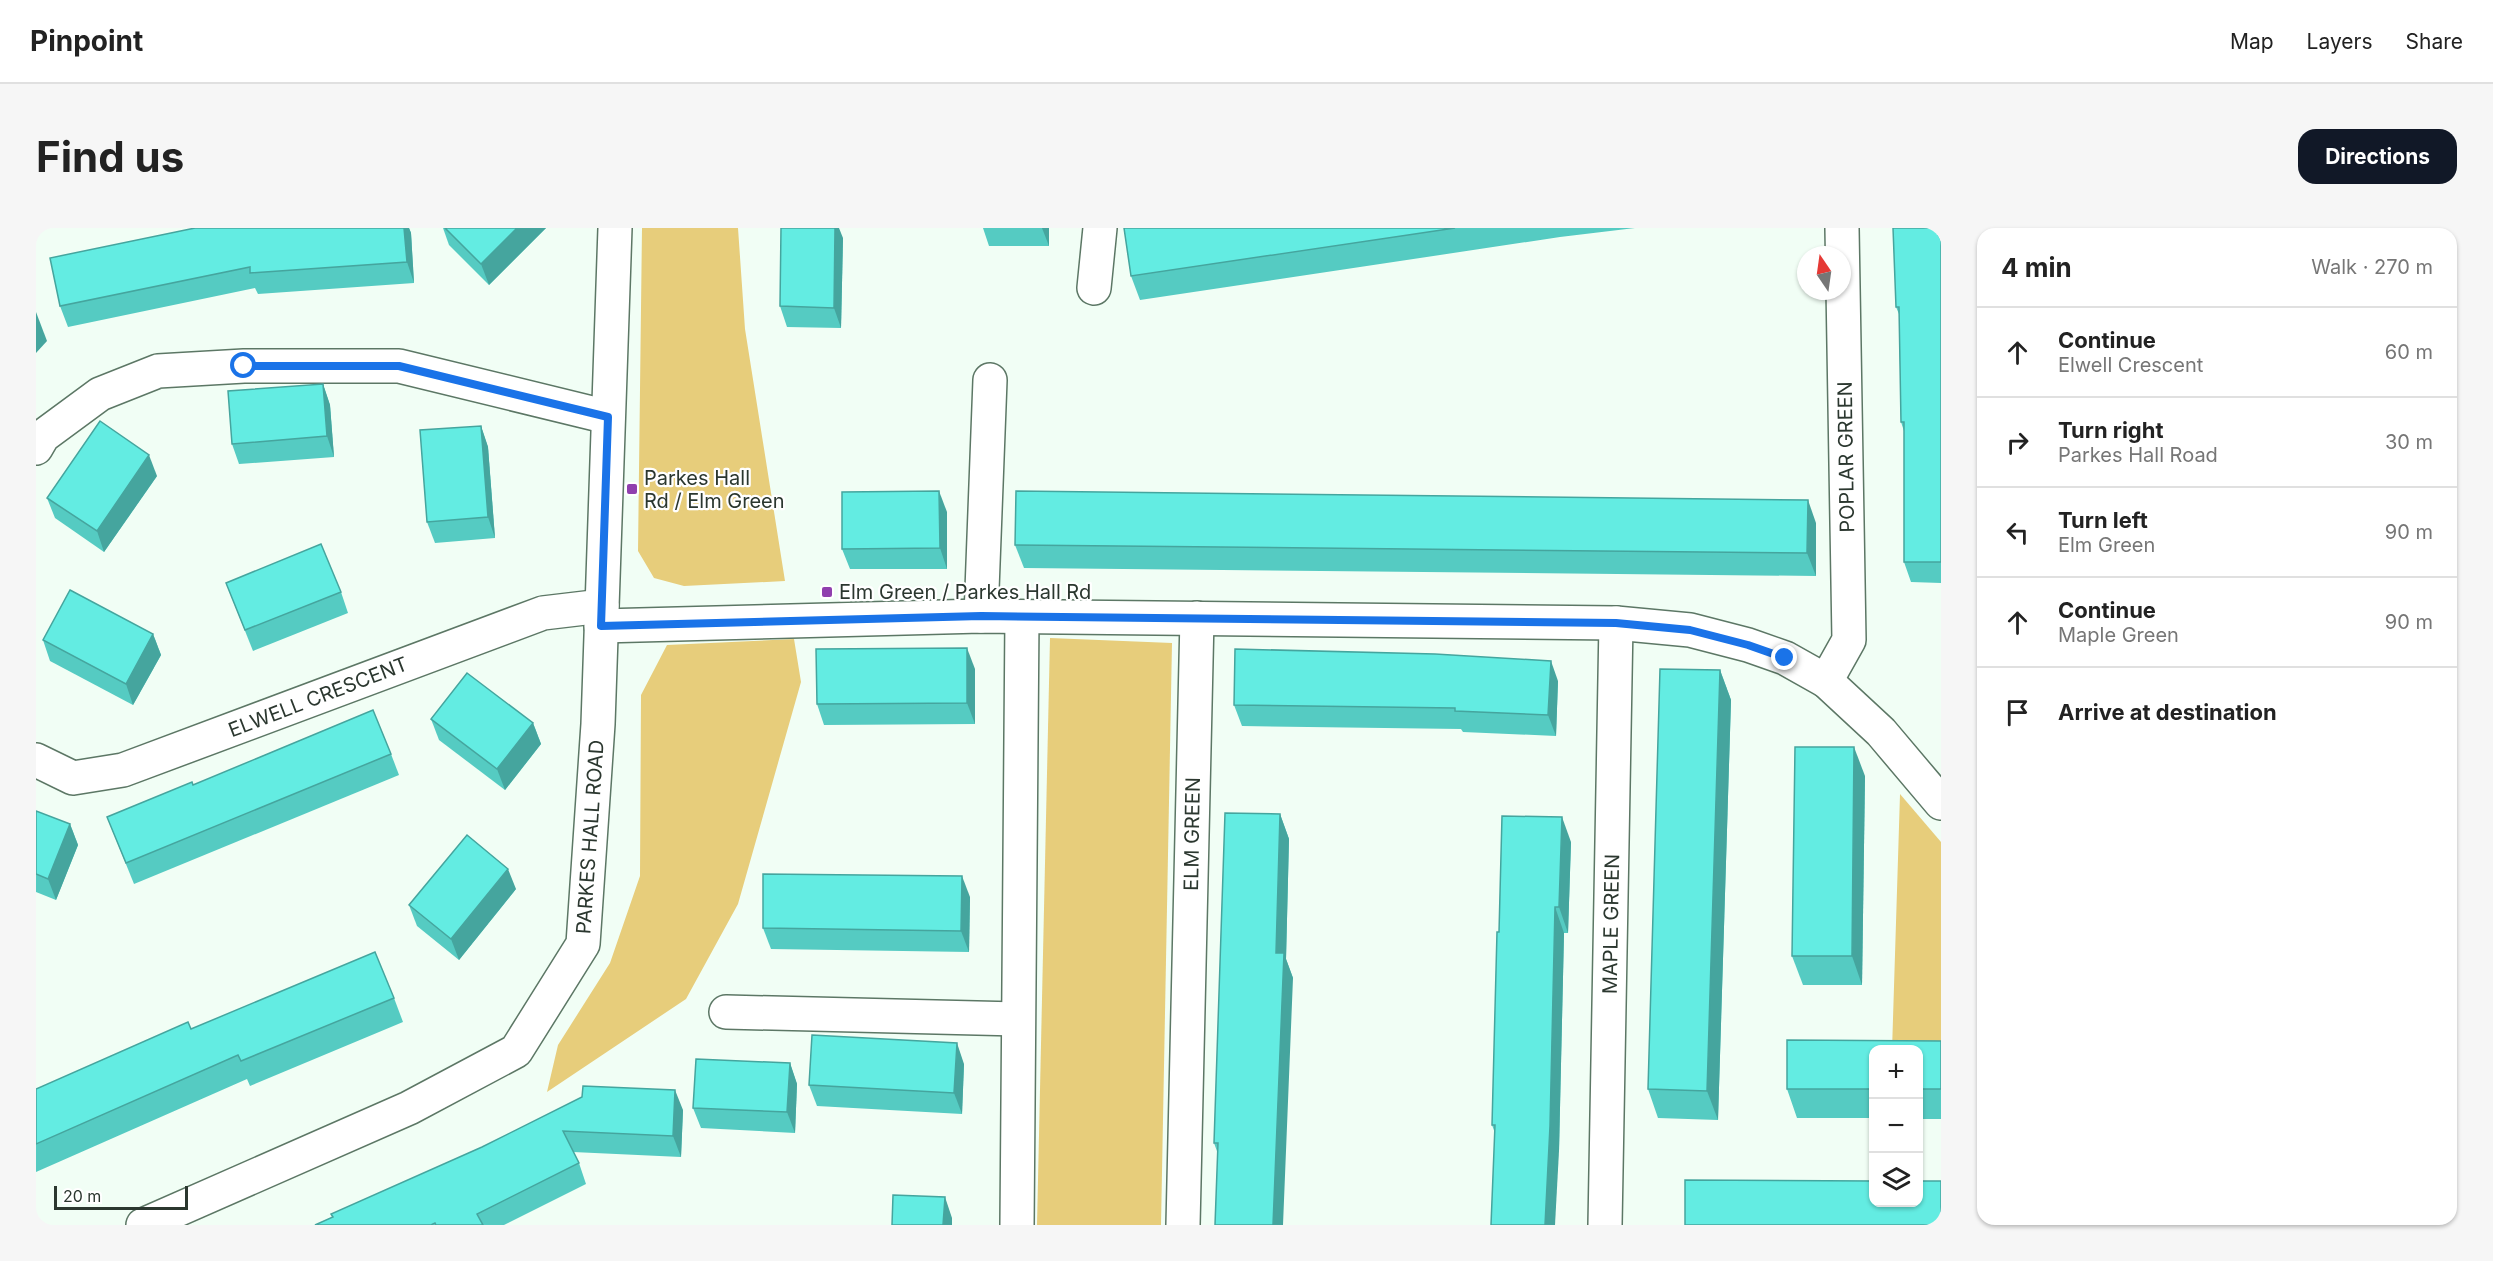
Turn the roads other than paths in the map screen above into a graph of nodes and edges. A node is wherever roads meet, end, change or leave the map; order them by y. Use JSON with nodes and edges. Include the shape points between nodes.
{"nodes":[{"id":1,"x":615,"y":228,"type":"edge"},
{"id":2,"x":1100,"y":228,"type":"edge"},
{"id":3,"x":1842,"y":228,"type":"edge"},
{"id":4,"x":1094,"y":288,"type":"dead end"},
{"id":5,"x":990,"y":380,"type":"dead end"},
{"id":6,"x":608,"y":417,"type":"junction"},
{"id":7,"x":36,"y":448,"type":"edge"},
{"id":8,"x":602,"y":616,"type":"junction"},
{"id":9,"x":981,"y":616,"type":"junction"},
{"id":10,"x":1022,"y":616,"type":"junction"},
{"id":11,"x":1197,"y":618,"type":"junction"},
{"id":12,"x":1616,"y":623,"type":"junction"},
{"id":13,"x":1826,"y":681,"type":"junction"},
{"id":14,"x":36,"y":760,"type":"edge"},
{"id":15,"x":1941,"y":803,"type":"edge"},
{"id":16,"x":726,"y":1012,"type":"dead end"},
{"id":17,"x":1018,"y":1019,"type":"junction"},
{"id":18,"x":143,"y":1225,"type":"edge"},
{"id":19,"x":1017,"y":1225,"type":"edge"},
{"id":20,"x":1183,"y":1225,"type":"edge"},
{"id":21,"x":1605,"y":1225,"type":"edge"}],
"edges":[{"from":1,"to":6,"type":"street","name":"PARKES HALL ROAD"},
{"from":2,"to":4,"type":"street"},
{"from":3,"to":13,"type":"street","name":"POPLAR GREEN","via":[[1849,640]]},
{"from":5,"to":9,"type":"street"},
{"from":6,"to":7,"type":"street","via":[[399,366],[244,366],[158,371],[100,394],[43,436]]},
{"from":6,"to":8,"type":"street","name":"PARKES HALL ROAD"},
{"from":8,"to":9,"type":"street"},
{"from":8,"to":14,"type":"street","name":"ELWELL CRESCENT","via":[[543,613],[123,770],[73,778]]},
{"from":8,"to":18,"type":"street","name":"PARKES HALL ROAD","via":[[583,944],[516,1051],[410,1108]]},
{"from":9,"to":10,"type":"street"},
{"from":10,"to":11,"type":"street"},
{"from":10,"to":17,"type":"street"},
{"from":11,"to":12,"type":"street"},
{"from":11,"to":20,"type":"street","name":"ELM GREEN"},
{"from":12,"to":13,"type":"street","via":[[1690,630],[1748,645],[1785,658]]},
{"from":12,"to":21,"type":"street","name":"MAPLE GREEN"},
{"from":13,"to":15,"type":"street","via":[[1881,732]]},
{"from":16,"to":17,"type":"street"},
{"from":17,"to":19,"type":"street"}]}
